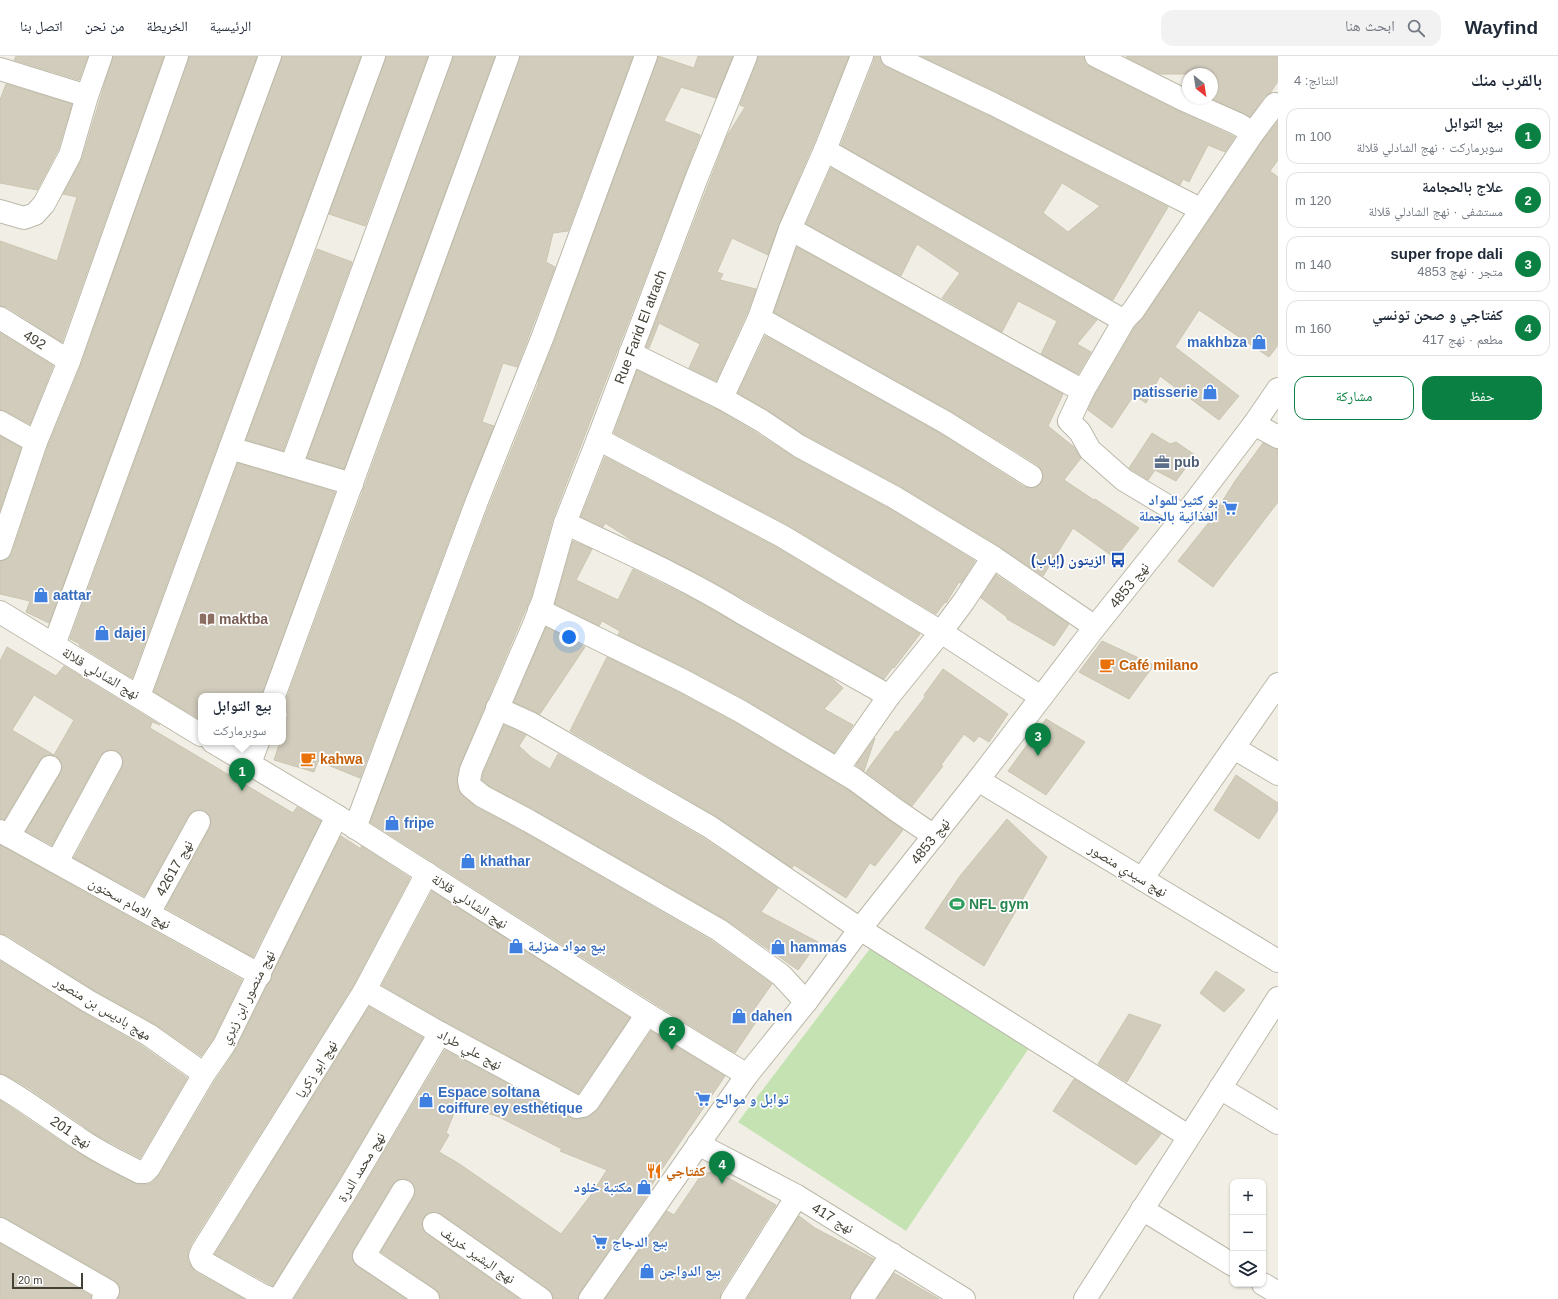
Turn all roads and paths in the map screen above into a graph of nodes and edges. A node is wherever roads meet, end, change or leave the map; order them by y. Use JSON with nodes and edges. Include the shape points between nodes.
{"nodes":[{"id":1,"x":101,"y":56,"type":"edge"},
{"id":2,"x":177,"y":56,"type":"edge"},
{"id":3,"x":270,"y":56,"type":"edge"},
{"id":4,"x":374,"y":56,"type":"edge"},
{"id":5,"x":441,"y":56,"type":"edge"},
{"id":6,"x":508,"y":56,"type":"edge"},
{"id":7,"x":646,"y":56,"type":"edge"},
{"id":8,"x":746,"y":56,"type":"edge"},
{"id":9,"x":862,"y":56,"type":"edge"},
{"id":10,"x":892,"y":56,"type":"edge"},
{"id":11,"x":1096,"y":56,"type":"edge"},
{"id":12,"x":0,"y":69,"type":"edge"},
{"id":13,"x":87,"y":96,"type":"junction"},
{"id":14,"x":1277,"y":103,"type":"edge"},
{"id":15,"x":1253,"y":133,"type":"junction"},
{"id":16,"x":825,"y":150,"type":"junction"},
{"id":17,"x":1200,"y":209,"type":"junction"},
{"id":18,"x":0,"y":211,"type":"edge"},
{"id":19,"x":790,"y":229,"type":"junction"},
{"id":20,"x":0,"y":318,"type":"edge"},
{"id":21,"x":758,"y":318,"type":"junction"},
{"id":22,"x":1125,"y":319,"type":"junction"},
{"id":23,"x":630,"y":353,"type":"junction"},
{"id":24,"x":69,"y":361,"type":"junction"},
{"id":25,"x":1278,"y":389,"type":"edge"},
{"id":26,"x":1084,"y":391,"type":"junction"},
{"id":27,"x":722,"y":398,"type":"junction"},
{"id":28,"x":0,"y":422,"type":"edge"},
{"id":29,"x":1254,"y":424,"type":"junction"},
{"id":30,"x":1278,"y":438,"type":"edge"},
{"id":31,"x":598,"y":439,"type":"junction"},
{"id":32,"x":36,"y":442,"type":"junction"},
{"id":33,"x":230,"y":448,"type":"junction"},
{"id":34,"x":291,"y":466,"type":"junction"},
{"id":35,"x":1031,"y":476,"type":"dead end"},
{"id":36,"x":352,"y":484,"type":"junction"},
{"id":37,"x":6,"y":508,"type":"edge"},
{"id":38,"x":1184,"y":516,"type":"junction"},
{"id":39,"x":564,"y":523,"type":"junction"},
{"id":40,"x":0,"y":549,"type":"edge"},
{"id":41,"x":993,"y":557,"type":"junction"},
{"id":42,"x":541,"y":605,"type":"junction"},
{"id":43,"x":0,"y":612,"type":"edge"},
{"id":44,"x":1095,"y":627,"type":"junction"},
{"id":45,"x":941,"y":632,"type":"junction"},
{"id":46,"x":54,"y":645,"type":"junction"},
{"id":47,"x":1278,"y":684,"type":"edge"},
{"id":48,"x":275,"y":693,"type":"edge"},
{"id":49,"x":139,"y":696,"type":"junction"},
{"id":50,"x":889,"y":696,"type":"junction"},
{"id":51,"x":1041,"y":697,"type":"junction"},
{"id":52,"x":497,"y":708,"type":"junction"},
{"id":53,"x":198,"y":733,"type":"edge"},
{"id":54,"x":218,"y":745,"type":"edge"},
{"id":55,"x":257,"y":745,"type":"edge"},
{"id":56,"x":1234,"y":748,"type":"junction"},
{"id":57,"x":111,"y":762,"type":"dead end"},
{"id":58,"x":250,"y":763,"type":"junction"},
{"id":59,"x":50,"y":767,"type":"dead end"},
{"id":60,"x":838,"y":769,"type":"junction"},
{"id":61,"x":1278,"y":774,"type":"edge"},
{"id":62,"x":978,"y":780,"type":"junction"},
{"id":63,"x":199,"y":822,"type":"dead end"},
{"id":64,"x":346,"y":822,"type":"junction"},
{"id":65,"x":4,"y":833,"type":"edge"},
{"id":66,"x":934,"y":836,"type":"junction"},
{"id":67,"x":57,"y":862,"type":"junction"},
{"id":68,"x":427,"y":873,"type":"junction"},
{"id":69,"x":1142,"y":879,"type":"junction"},
{"id":70,"x":149,"y":913,"type":"junction"},
{"id":71,"x":860,"y":929,"type":"junction"},
{"id":72,"x":0,"y":946,"type":"edge"},
{"id":73,"x":1278,"y":961,"type":"edge"},
{"id":74,"x":260,"y":975,"type":"junction"},
{"id":75,"x":365,"y":990,"type":"junction"},
{"id":76,"x":1278,"y":998,"type":"edge"},
{"id":77,"x":806,"y":1002,"type":"junction"},
{"id":78,"x":647,"y":1014,"type":"junction"},
{"id":79,"x":440,"y":1033,"type":"junction"},
{"id":80,"x":204,"y":1074,"type":"junction"},
{"id":81,"x":747,"y":1075,"type":"junction"},
{"id":82,"x":0,"y":1086,"type":"edge"},
{"id":83,"x":1220,"y":1088,"type":"junction"},
{"id":84,"x":1278,"y":1123,"type":"edge"},
{"id":85,"x":1188,"y":1136,"type":"junction"},
{"id":86,"x":698,"y":1144,"type":"junction"},
{"id":87,"x":145,"y":1172,"type":"joint"},
{"id":88,"x":403,"y":1191,"type":"dead end"},
{"id":89,"x":797,"y":1196,"type":"junction"},
{"id":90,"x":1142,"y":1209,"type":"junction"},
{"id":91,"x":434,"y":1224,"type":"dead end"},
{"id":92,"x":0,"y":1229,"type":"edge"},
{"id":93,"x":892,"y":1254,"type":"junction"},
{"id":94,"x":1230,"y":1263,"type":"edge"},
{"id":95,"x":1266,"y":1286,"type":"edge"},
{"id":96,"x":1278,"y":1293,"type":"edge"},
{"id":97,"x":103,"y":1299,"type":"edge"},
{"id":98,"x":272,"y":1299,"type":"edge"},
{"id":99,"x":279,"y":1299,"type":"edge"},
{"id":100,"x":428,"y":1299,"type":"edge"},
{"id":101,"x":541,"y":1299,"type":"edge"},
{"id":102,"x":590,"y":1299,"type":"edge"},
{"id":103,"x":732,"y":1299,"type":"edge"},
{"id":104,"x":862,"y":1299,"type":"edge"},
{"id":105,"x":964,"y":1299,"type":"edge"},
{"id":106,"x":1085,"y":1299,"type":"edge"}],
"edges":[{"from":1,"to":13,"type":"street"},
{"from":2,"to":24,"type":"street"},
{"from":3,"to":46,"type":"street"},
{"from":4,"to":33,"type":"street"},
{"from":5,"to":34,"type":"street"},
{"from":6,"to":36,"type":"street"},
{"from":7,"to":64,"type":"street","name":"نهج منصور ابن زيري","via":[[543,336]]},
{"from":8,"to":23,"type":"street","name":"Rue Farid El atrach"},
{"from":9,"to":16,"type":"street"},
{"from":10,"to":17,"type":"street"},
{"from":11,"to":15,"type":"street"},
{"from":12,"to":13,"type":"street"},
{"from":13,"to":18,"type":"street","via":[[70,155],[44,204],[35,214],[24,218]]},
{"from":14,"to":15,"type":"street"},
{"from":15,"to":17,"type":"street"},
{"from":16,"to":19,"type":"street"},
{"from":16,"to":22,"type":"street","via":[[1119,318]]},
{"from":17,"to":22,"type":"street","via":[[1133,311]]},
{"from":19,"to":21,"type":"street"},
{"from":19,"to":26,"type":"street"},
{"from":20,"to":24,"type":"street","name":"492"},
{"from":21,"to":27,"type":"street"},
{"from":21,"to":35,"type":"street","via":[[945,422]]},
{"from":22,"to":26,"type":"street"},
{"from":23,"to":27,"type":"street"},
{"from":23,"to":31,"type":"street","name":"Rue Farid El atrach"},
{"from":24,"to":32,"type":"street"},
{"from":25,"to":29,"type":"street","name":"نهج 4853"},
{"from":26,"to":38,"type":"street","via":[[1069,421],[1080,432],[1090,450],[1124,480]]},
{"from":27,"to":41,"type":"street","via":[[799,446],[894,497]]},
{"from":28,"to":32,"type":"street"},
{"from":29,"to":30,"type":"street"},
{"from":29,"to":38,"type":"street","name":"نهج 4853"},
{"from":31,"to":39,"type":"street","name":"Rue Farid El atrach"},
{"from":31,"to":45,"type":"street","via":[[782,536]]},
{"from":32,"to":37,"type":"street"},
{"from":33,"to":34,"type":"street"},
{"from":33,"to":49,"type":"street"},
{"from":34,"to":36,"type":"street"},
{"from":36,"to":48,"type":"street"},
{"from":37,"to":40,"type":"street"},
{"from":38,"to":44,"type":"street","name":"نهج 4853"},
{"from":39,"to":42,"type":"street","name":"Rue Farid El atrach"},
{"from":39,"to":50,"type":"street","via":[[720,599]]},
{"from":41,"to":44,"type":"street"},
{"from":41,"to":45,"type":"street"},
{"from":42,"to":52,"type":"street","name":"Rue Farid El atrach"},
{"from":42,"to":60,"type":"street","via":[[740,711]]},
{"from":43,"to":46,"type":"street","name":"نهج الشادلي قلالة"},
{"from":44,"to":51,"type":"street","name":"نهج 4853"},
{"from":45,"to":50,"type":"street"},
{"from":45,"to":51,"type":"street"},
{"from":46,"to":49,"type":"street","name":"نهج الشادلي قلالة"},
{"from":47,"to":56,"type":"street"},
{"from":49,"to":53,"type":"street","name":"نهج الشادلي قلالة"},
{"from":50,"to":60,"type":"street"},
{"from":51,"to":62,"type":"street","name":"نهج 4853"},
{"from":52,"to":71,"type":"street","via":[[530,723],[710,827]]},
{"from":52,"to":77,"type":"street","name":"Rue Farid El atrach","via":[[469,773],[472,789],[719,930],[781,975]]},
{"from":54,"to":58,"type":"street","name":"نهج الشادلي قلالة"},
{"from":55,"to":58,"type":"street"},
{"from":56,"to":61,"type":"street"},
{"from":56,"to":69,"type":"street"},
{"from":57,"to":67,"type":"street"},
{"from":58,"to":64,"type":"street","name":"نهج الشادلي قلالة"},
{"from":59,"to":65,"type":"street"},
{"from":60,"to":66,"type":"street"},
{"from":62,"to":66,"type":"street","name":"نهج 4853"},
{"from":62,"to":69,"type":"street","name":"نهج سيدي منصور"},
{"from":63,"to":70,"type":"street","name":"نهج 42617"},
{"from":64,"to":68,"type":"street","name":"نهج الشادلي قلالة"},
{"from":64,"to":74,"type":"street","name":"نهج منصور ابن زيري"},
{"from":65,"to":67,"type":"street","name":"نهج الامام سحنون"},
{"from":66,"to":71,"type":"street","name":"نهج 4853"},
{"from":67,"to":70,"type":"street","name":"نهج الامام سحنون"},
{"from":68,"to":75,"type":"street","name":"نهج ابو زكريا"},
{"from":68,"to":78,"type":"street","name":"نهج الشادلي قلالة"},
{"from":69,"to":73,"type":"street","name":"نهج سيدي منصور"},
{"from":70,"to":74,"type":"street","name":"نهج الامام سحنون"},
{"from":71,"to":77,"type":"street","name":"نهج 4853"},
{"from":71,"to":85,"type":"street"},
{"from":72,"to":80,"type":"street","name":"مهج باديس بن منصور","via":[[88,1001],[149,1035]]},
{"from":74,"to":80,"type":"street","name":"نهج منصور ابن زيري","via":[[224,1045]]},
{"from":75,"to":79,"type":"street","name":"نهج علي طراد"},
{"from":75,"to":98,"type":"street","name":"نهج ابو زكريا","via":[[200,1256],[202,1261]]},
{"from":76,"to":83,"type":"street"},
{"from":77,"to":81,"type":"street","name":"نهج 4853"},
{"from":78,"to":79,"type":"street","name":"نهج علي طراد","via":[[588,1102],[577,1107]]},
{"from":78,"to":81,"type":"street","name":"نهج الشادلي قلالة"},
{"from":79,"to":99,"type":"street","name":"نهج محمد الدرة"},
{"from":80,"to":87,"type":"street","name":"نهج منصور ابن زيري"},
{"from":81,"to":86,"type":"street","name":"نهج 4853"},
{"from":82,"to":87,"type":"street","name":"نهج 201","via":[[22,1098],[97,1150],[139,1172]]},
{"from":83,"to":84,"type":"street"},
{"from":83,"to":85,"type":"street"},
{"from":85,"to":90,"type":"street"},
{"from":86,"to":89,"type":"street","name":"نهج 417"},
{"from":86,"to":102,"type":"street","name":"نهج 4853"},
{"from":88,"to":100,"type":"street","via":[[364,1256]]},
{"from":89,"to":93,"type":"street","name":"نهج 417"},
{"from":89,"to":103,"type":"street"},
{"from":90,"to":94,"type":"street"},
{"from":90,"to":106,"type":"street"},
{"from":91,"to":101,"type":"street","name":"نهج البشير خريف"},
{"from":92,"to":97,"type":"street","via":[[108,1291]]},
{"from":93,"to":104,"type":"street"},
{"from":93,"to":105,"type":"street","name":"نهج 417"},
{"from":95,"to":96,"type":"street"}]}
